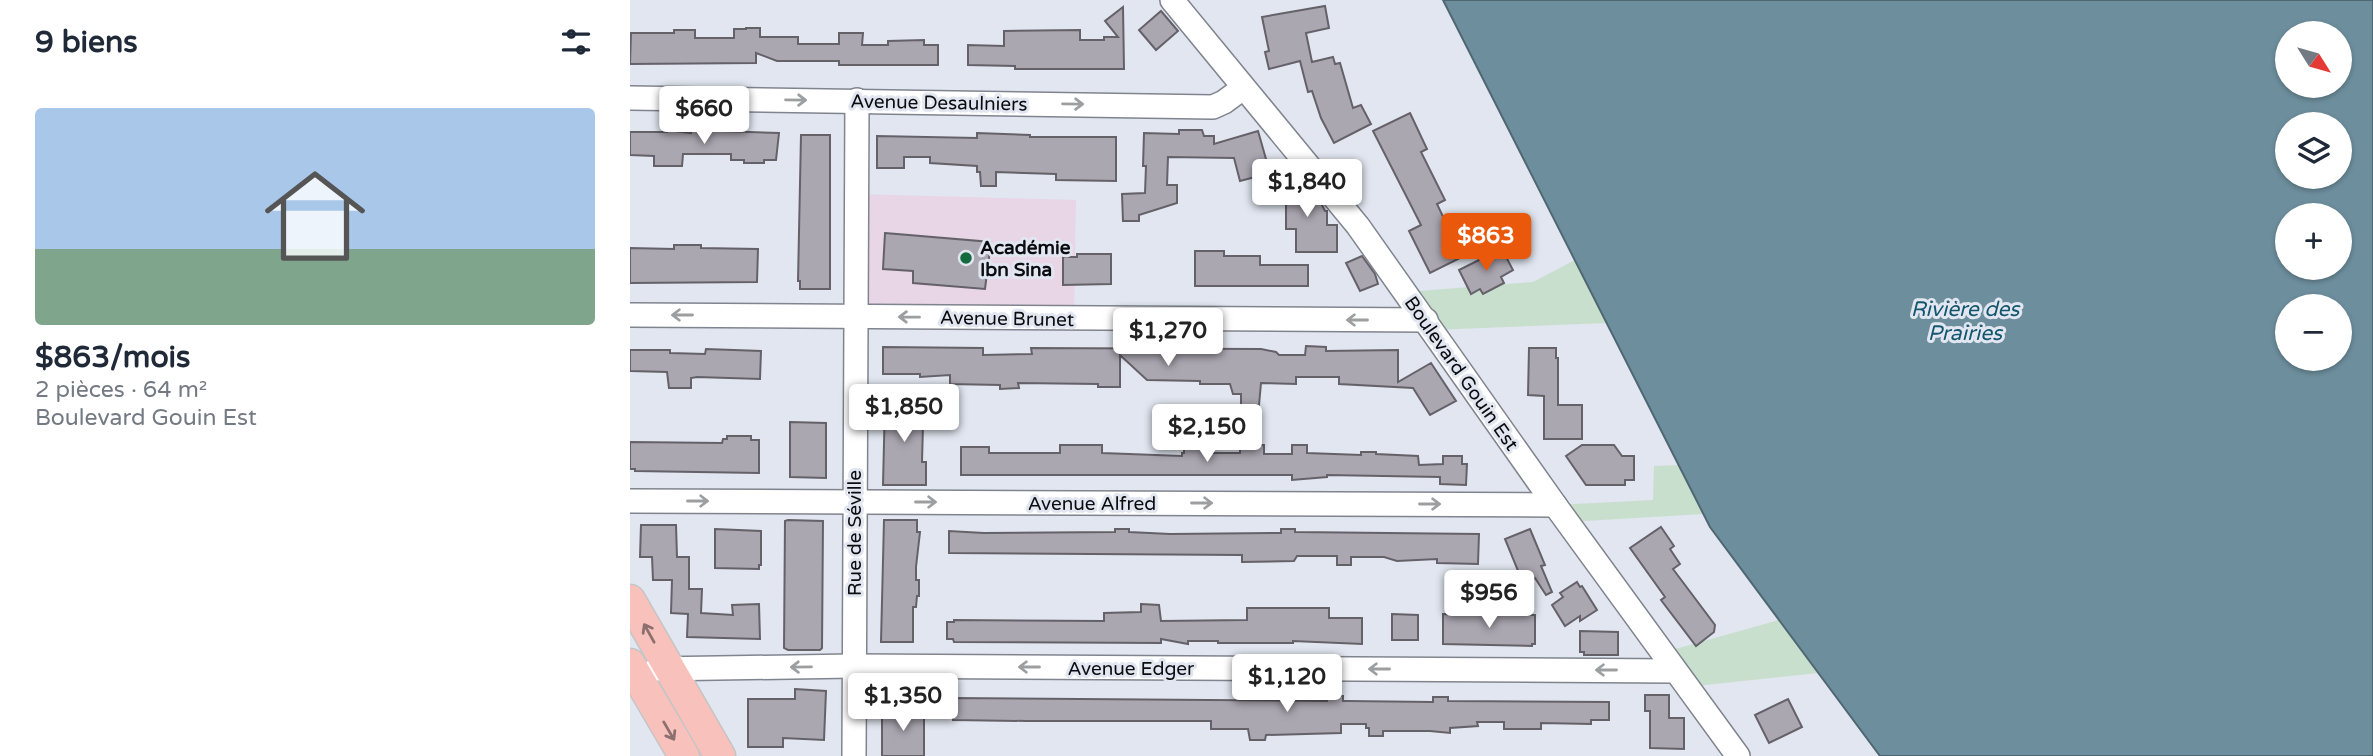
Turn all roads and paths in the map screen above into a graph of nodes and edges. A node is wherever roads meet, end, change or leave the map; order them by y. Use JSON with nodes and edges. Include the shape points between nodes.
{"nodes":[{"id":1,"x":1172,"y":0,"type":"edge"},
{"id":2,"x":1243,"y":88,"type":"junction"},
{"id":3,"x":630,"y":98,"type":"edge"},
{"id":4,"x":857,"y":100,"type":"junction"},
{"id":5,"x":630,"y":315,"type":"edge"},
{"id":6,"x":855,"y":316,"type":"junction"},
{"id":7,"x":1426,"y":320,"type":"junction"},
{"id":8,"x":630,"y":501,"type":"edge"},
{"id":9,"x":855,"y":502,"type":"junction"},
{"id":10,"x":1555,"y":505,"type":"junction"},
{"id":11,"x":630,"y":600,"type":"edge"},
{"id":12,"x":631,"y":666,"type":"edge"},
{"id":13,"x":853,"y":666,"type":"junction"},
{"id":14,"x":669,"y":670,"type":"junction"},
{"id":15,"x":1674,"y":671,"type":"junction"},
{"id":16,"x":684,"y":756,"type":"edge"},
{"id":17,"x":720,"y":756,"type":"edge"},
{"id":18,"x":854,"y":756,"type":"edge"},
{"id":19,"x":1738,"y":756,"type":"edge"}],
"edges":[{"from":1,"to":2,"type":"street","name":"Boulevard Gouin Est"},
{"from":4,"to":2,"type":"street","name":"Avenue Desaulniers","one_way":true,"via":[[1213,107]]},
{"from":2,"to":7,"type":"street","name":"Boulevard Gouin Est","via":[[1358,226]]},
{"from":3,"to":4,"type":"street","name":"Avenue Desaulniers","one_way":true},
{"from":4,"to":6,"type":"street","name":"Rue de Séville"},
{"from":6,"to":5,"type":"street","name":"Avenue Brunet","one_way":true},
{"from":7,"to":6,"type":"street","name":"Avenue Brunet","one_way":true},
{"from":6,"to":9,"type":"street","name":"Rue de Séville"},
{"from":7,"to":10,"type":"street","name":"Boulevard Gouin Est"},
{"from":8,"to":9,"type":"street","name":"Avenue Alfred","one_way":true},
{"from":9,"to":10,"type":"street","name":"Avenue Alfred","one_way":true},
{"from":9,"to":13,"type":"street","name":"Rue de Séville"},
{"from":10,"to":15,"type":"street","name":"Boulevard Gouin Est"},
{"from":14,"to":11,"type":"main road","one_way":true},
{"from":12,"to":14,"type":"street","name":"Avenue Edger"},
{"from":12,"to":16,"type":"main road","one_way":true},
{"from":13,"to":14,"type":"street","name":"Avenue Edger","one_way":true},
{"from":15,"to":13,"type":"street","name":"Avenue Edger","one_way":true},
{"from":13,"to":18,"type":"street","name":"Rue de Séville"},
{"from":14,"to":17,"type":"main road"},
{"from":15,"to":19,"type":"street","name":"Boulevard Gouin Est"}]}
